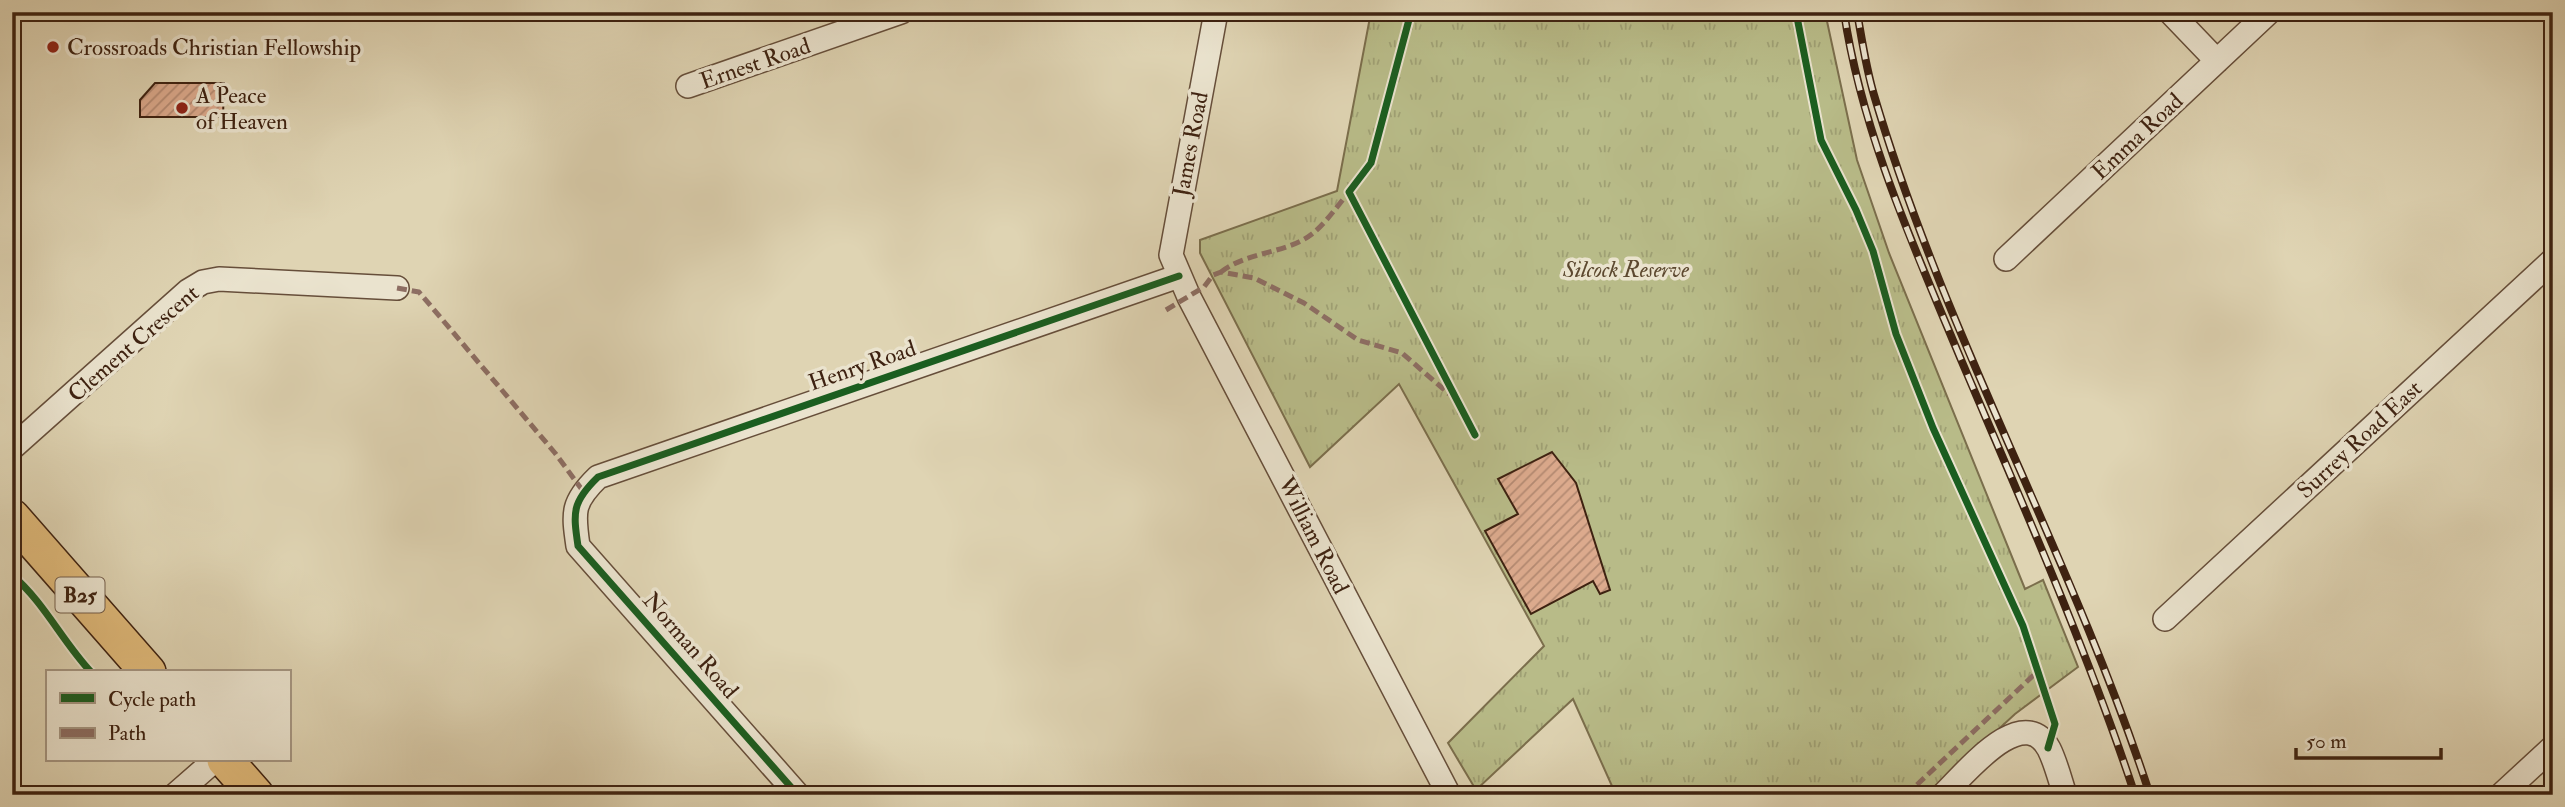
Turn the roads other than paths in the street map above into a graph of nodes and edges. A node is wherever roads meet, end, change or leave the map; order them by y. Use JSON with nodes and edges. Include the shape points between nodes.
{"nodes":[{"id":1,"x":901,"y":12,"type":"edge"},
{"id":2,"x":1216,"y":12,"type":"edge"},
{"id":3,"x":2170,"y":12,"type":"edge"},
{"id":4,"x":2269,"y":12,"type":"edge"},
{"id":5,"x":2217,"y":61,"type":"junction"},
{"id":6,"x":688,"y":86,"type":"dead end"},
{"id":7,"x":2006,"y":259,"type":"dead end"},
{"id":8,"x":2553,"y":260,"type":"edge"},
{"id":9,"x":1179,"y":276,"type":"junction"},
{"id":10,"x":397,"y":288,"type":"dead end"},
{"id":11,"x":12,"y":448,"type":"edge"},
{"id":12,"x":573,"y":512,"type":"joint"},
{"id":13,"x":12,"y":517,"type":"edge"},
{"id":14,"x":2165,"y":619,"type":"dead end"},
{"id":15,"x":146,"y":670,"type":"edge"},
{"id":16,"x":2553,"y":747,"type":"edge"},
{"id":17,"x":213,"y":762,"type":"edge"},
{"id":18,"x":227,"y":762,"type":"edge"},
{"id":19,"x":175,"y":795,"type":"edge"},
{"id":20,"x":256,"y":795,"type":"edge"},
{"id":21,"x":798,"y":795,"type":"edge"},
{"id":22,"x":1449,"y":795,"type":"edge"},
{"id":23,"x":1943,"y":795,"type":"edge"},
{"id":24,"x":2065,"y":795,"type":"edge"},
{"id":25,"x":2501,"y":795,"type":"edge"}],
"edges":[{"from":1,"to":6,"type":"street","name":"Ernest Road"},
{"from":2,"to":9,"type":"street","name":"James Road","via":[[1174,231],[1171,255]]},
{"from":3,"to":5,"type":"street"},
{"from":4,"to":5,"type":"street","name":"Emma Road"},
{"from":5,"to":7,"type":"street","name":"Emma Road"},
{"from":8,"to":14,"type":"street","name":"Surrey Road East"},
{"from":9,"to":12,"type":"street","name":"Henry Road","via":[[598,477],[583,491]]},
{"from":9,"to":22,"type":"street","name":"William Road"},
{"from":10,"to":11,"type":"street","name":"Clement Crescent","via":[[203,282]]},
{"from":12,"to":21,"type":"street","name":"Norman Road","via":[[578,546]]},
{"from":13,"to":15,"type":"main road","number":"B25"},
{"from":16,"to":25,"type":"street"},
{"from":17,"to":19,"type":"street"},
{"from":18,"to":20,"type":"main road"},
{"from":23,"to":24,"type":"street","via":[[2006,736],[2020,731],[2032,734],[2048,748]]}]}
